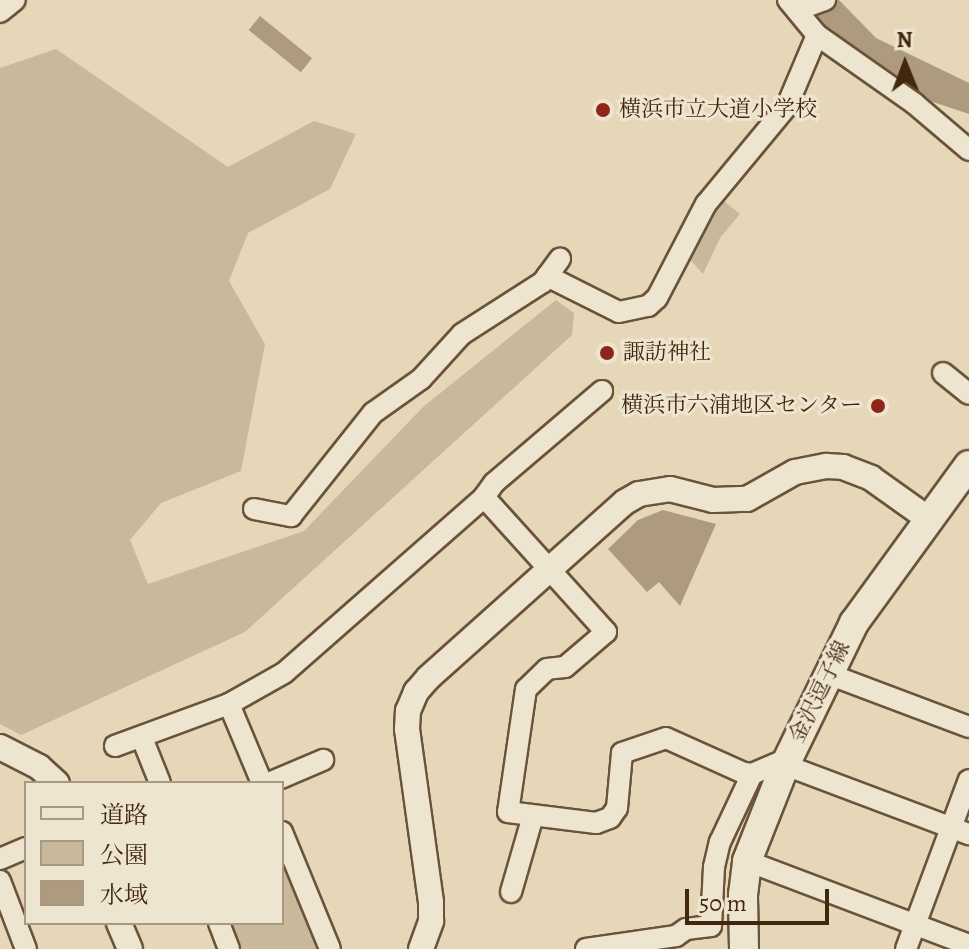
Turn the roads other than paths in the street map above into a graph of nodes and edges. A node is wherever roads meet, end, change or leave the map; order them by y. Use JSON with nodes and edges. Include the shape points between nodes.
{"nodes":[{"id":1,"x":15,"y":0,"type":"edge"},
{"id":2,"x":825,"y":0,"type":"edge"},
{"id":3,"x":796,"y":6,"type":"edge"},
{"id":4,"x":0,"y":12,"type":"edge"},
{"id":5,"x":817,"y":35,"type":"junction"},
{"id":6,"x":969,"y":150,"type":"edge"},
{"id":7,"x":560,"y":259,"type":"dead end"},
{"id":8,"x":547,"y":276,"type":"junction"},
{"id":9,"x":943,"y":373,"type":"dead end"},
{"id":10,"x":602,"y":391,"type":"dead end"},
{"id":11,"x":969,"y":394,"type":"edge"},
{"id":12,"x":969,"y":465,"type":"edge"},
{"id":13,"x":484,"y":497,"type":"junction"},
{"id":14,"x":254,"y":509,"type":"dead end"},
{"id":15,"x":927,"y":518,"type":"junction"},
{"id":16,"x":549,"y":569,"type":"junction"},
{"id":17,"x":828,"y":674,"type":"junction"},
{"id":18,"x":229,"y":704,"type":"junction"},
{"id":19,"x":969,"y":727,"type":"edge"},
{"id":20,"x":142,"y":738,"type":"junction"},
{"id":21,"x":115,"y":746,"type":"dead end"},
{"id":22,"x":0,"y":747,"type":"edge"},
{"id":23,"x":323,"y":760,"type":"dead end"},
{"id":24,"x":785,"y":765,"type":"junction"},
{"id":25,"x":752,"y":774,"type":"junction"},
{"id":26,"x":969,"y":780,"type":"edge"},
{"id":27,"x":55,"y":781,"type":"edge"},
{"id":28,"x":159,"y":781,"type":"edge"},
{"id":29,"x":261,"y":781,"type":"edge"},
{"id":30,"x":274,"y":781,"type":"edge"},
{"id":31,"x":533,"y":816,"type":"junction"},
{"id":32,"x":959,"y":831,"type":"edge"},
{"id":33,"x":284,"y":837,"type":"edge"},
{"id":34,"x":24,"y":849,"type":"edge"},
{"id":35,"x":0,"y":859,"type":"edge"},
{"id":36,"x":747,"y":861,"type":"junction"},
{"id":37,"x":0,"y":881,"type":"edge"},
{"id":38,"x":511,"y":892,"type":"dead end"},
{"id":39,"x":120,"y":925,"type":"edge"},
{"id":40,"x":220,"y":925,"type":"edge"},
{"id":41,"x":914,"y":925,"type":"junction"},
{"id":42,"x":969,"y":945,"type":"edge"},
{"id":43,"x":26,"y":949,"type":"edge"},
{"id":44,"x":130,"y":949,"type":"edge"},
{"id":45,"x":229,"y":949,"type":"edge"},
{"id":46,"x":330,"y":949,"type":"edge"},
{"id":47,"x":421,"y":949,"type":"edge"},
{"id":48,"x":586,"y":949,"type":"edge"},
{"id":49,"x":744,"y":949,"type":"edge"},
{"id":50,"x":906,"y":949,"type":"edge"}],
"edges":[{"from":1,"to":4,"type":"street"},
{"from":2,"to":3,"type":"street"},
{"from":3,"to":5,"type":"street"},
{"from":5,"to":6,"type":"street","via":[[915,104]]},
{"from":5,"to":8,"type":"street","via":[[787,106],[706,204],[657,298],[648,306],[619,312]]},
{"from":7,"to":8,"type":"street"},
{"from":8,"to":14,"type":"street","via":[[462,334],[421,379],[373,413],[291,516]]},
{"from":9,"to":11,"type":"street"},
{"from":10,"to":13,"type":"street"},
{"from":12,"to":15,"type":"main road","name":"金沢逗子線"},
{"from":13,"to":16,"type":"street"},
{"from":13,"to":18,"type":"street","via":[[284,673]]},
{"from":15,"to":16,"type":"street","via":[[856,471],[811,468],[747,499],[713,500],[670,489],[639,494]]},
{"from":15,"to":17,"type":"main road","name":"金沢逗子線","via":[[870,597]]},
{"from":16,"to":31,"type":"street","via":[[606,632],[565,667],[547,669],[526,689],[508,812]]},
{"from":16,"to":47,"type":"street","via":[[428,678],[408,711],[431,902]]},
{"from":17,"to":19,"type":"street"},
{"from":17,"to":24,"type":"main road","name":"金沢逗子線"},
{"from":18,"to":20,"type":"street"},
{"from":18,"to":29,"type":"street"},
{"from":20,"to":21,"type":"street"},
{"from":20,"to":28,"type":"street"},
{"from":22,"to":27,"type":"street"},
{"from":23,"to":30,"type":"street"},
{"from":24,"to":25,"type":"street"},
{"from":24,"to":32,"type":"street"},
{"from":24,"to":36,"type":"main road","name":"金沢逗子線"},
{"from":25,"to":31,"type":"street","via":[[666,738],[622,753],[617,808],[610,818],[596,823]]},
{"from":25,"to":48,"type":"street","via":[[720,842],[711,926]]},
{"from":26,"to":32,"type":"street"},
{"from":31,"to":38,"type":"street"},
{"from":32,"to":41,"type":"street"},
{"from":33,"to":46,"type":"street"},
{"from":34,"to":35,"type":"street"},
{"from":36,"to":41,"type":"street"},
{"from":36,"to":49,"type":"main road","name":"金沢逗子線"},
{"from":37,"to":43,"type":"street"},
{"from":39,"to":44,"type":"street"},
{"from":40,"to":45,"type":"street"},
{"from":41,"to":42,"type":"street"},
{"from":41,"to":50,"type":"street"}]}
